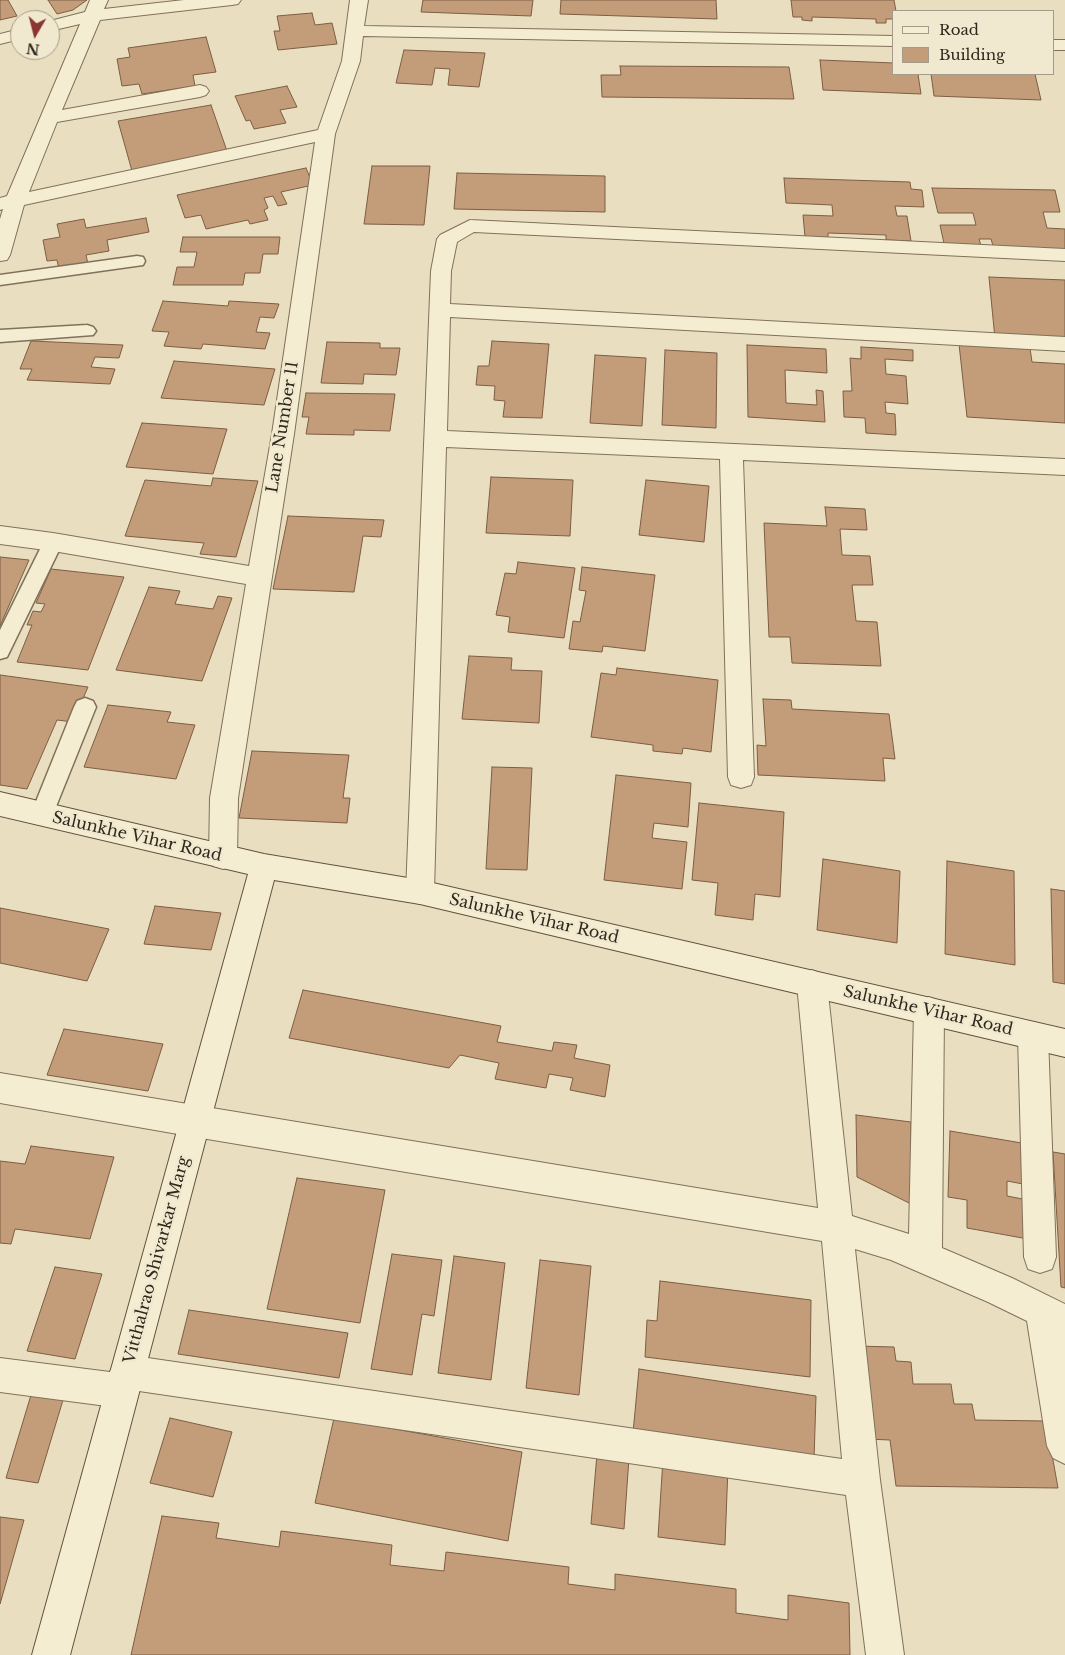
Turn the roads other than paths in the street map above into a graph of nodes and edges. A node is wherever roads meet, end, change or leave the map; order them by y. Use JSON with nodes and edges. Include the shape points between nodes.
{"nodes":[{"id":1,"x":232,"y":0,"type":"edge"},
{"id":2,"x":360,"y":0,"type":"edge"},
{"id":3,"x":96,"y":8,"type":"edge"},
{"id":4,"x":60,"y":22,"type":"edge"},
{"id":5,"x":355,"y":31,"type":"junction"},
{"id":6,"x":892,"y":41,"type":"edge"},
{"id":7,"x":200,"y":91,"type":"dead end"},
{"id":8,"x":50,"y":118,"type":"junction"},
{"id":9,"x":326,"y":134,"type":"junction"},
{"id":10,"x":8,"y":202,"type":"edge"},
{"id":11,"x":0,"y":255,"type":"edge"},
{"id":12,"x":1065,"y":255,"type":"edge"},
{"id":13,"x":137,"y":261,"type":"dead end"},
{"id":14,"x":0,"y":280,"type":"edge"},
{"id":15,"x":440,"y":310,"type":"junction"},
{"id":16,"x":87,"y":331,"type":"dead end"},
{"id":17,"x":0,"y":336,"type":"edge"},
{"id":18,"x":1065,"y":344,"type":"edge"},
{"id":19,"x":434,"y":438,"type":"junction"},
{"id":20,"x":732,"y":452,"type":"junction"},
{"id":21,"x":1065,"y":467,"type":"edge"},
{"id":22,"x":0,"y":535,"type":"edge"},
{"id":23,"x":53,"y":542,"type":"junction"},
{"id":24,"x":259,"y":577,"type":"junction"},
{"id":25,"x":0,"y":651,"type":"edge"},
{"id":26,"x":85,"y":706,"type":"dead end"},
{"id":27,"x":741,"y":777,"type":"dead end"},
{"id":28,"x":0,"y":804,"type":"edge"},
{"id":29,"x":42,"y":814,"type":"junction"},
{"id":30,"x":224,"y":857,"type":"junction"},
{"id":31,"x":264,"y":866,"type":"junction"},
{"id":32,"x":420,"y":892,"type":"junction"},
{"id":33,"x":812,"y":984,"type":"junction"},
{"id":34,"x":929,"y":1011,"type":"junction"},
{"id":35,"x":1033,"y":1036,"type":"junction"},
{"id":36,"x":1065,"y":1043,"type":"edge"},
{"id":37,"x":0,"y":1088,"type":"edge"},
{"id":38,"x":195,"y":1122,"type":"junction"},
{"id":39,"x":835,"y":1227,"type":"junction"},
{"id":40,"x":924,"y":1257,"type":"junction"},
{"id":41,"x":1040,"y":1257,"type":"dead end"},
{"id":42,"x":1053,"y":1316,"type":"edge"},
{"id":43,"x":0,"y":1375,"type":"edge"},
{"id":44,"x":125,"y":1382,"type":"junction"},
{"id":45,"x":1065,"y":1446,"type":"edge"},
{"id":46,"x":862,"y":1480,"type":"junction"},
{"id":47,"x":51,"y":1655,"type":"edge"},
{"id":48,"x":885,"y":1655,"type":"edge"}],
"edges":[{"from":1,"to":3,"type":"street"},
{"from":2,"to":5,"type":"street","name":"Lane Number 11"},
{"from":3,"to":4,"type":"street"},
{"from":3,"to":8,"type":"street"},
{"from":5,"to":6,"type":"street"},
{"from":5,"to":9,"type":"street","name":"Lane Number 11","via":[[351,61]]},
{"from":7,"to":8,"type":"street"},
{"from":8,"to":10,"type":"street"},
{"from":9,"to":10,"type":"street"},
{"from":9,"to":24,"type":"street","name":"Lane Number 11"},
{"from":10,"to":11,"type":"street"},
{"from":12,"to":15,"type":"street","via":[[470,226],[447,239],[441,271]]},
{"from":13,"to":14,"type":"lane"},
{"from":15,"to":18,"type":"street"},
{"from":15,"to":19,"type":"street"},
{"from":16,"to":17,"type":"lane"},
{"from":19,"to":20,"type":"street"},
{"from":19,"to":32,"type":"street"},
{"from":20,"to":21,"type":"street"},
{"from":20,"to":27,"type":"street"},
{"from":22,"to":23,"type":"street"},
{"from":23,"to":24,"type":"street"},
{"from":23,"to":25,"type":"lane"},
{"from":24,"to":30,"type":"street","name":"Lane Number 11","via":[[224,798]]},
{"from":26,"to":29,"type":"lane"},
{"from":28,"to":29,"type":"street","name":"Salunkhe Vihar Road"},
{"from":29,"to":30,"type":"street","name":"Salunkhe Vihar Road"},
{"from":30,"to":31,"type":"street","name":"Salunkhe Vihar Road"},
{"from":31,"to":32,"type":"street","name":"Salunkhe Vihar Road"},
{"from":31,"to":38,"type":"street","name":"Vitthalrao Shivarkar Marg"},
{"from":32,"to":33,"type":"street","name":"Salunkhe Vihar Road"},
{"from":33,"to":34,"type":"street","name":"Salunkhe Vihar Road"},
{"from":33,"to":39,"type":"street"},
{"from":34,"to":35,"type":"street","name":"Salunkhe Vihar Road"},
{"from":34,"to":40,"type":"street"},
{"from":35,"to":36,"type":"street","name":"Salunkhe Vihar Road"},
{"from":35,"to":41,"type":"street"},
{"from":37,"to":38,"type":"street"},
{"from":38,"to":39,"type":"street"},
{"from":38,"to":44,"type":"street","name":"Vitthalrao Shivarkar Marg"},
{"from":39,"to":40,"type":"street"},
{"from":39,"to":46,"type":"street"},
{"from":40,"to":42,"type":"street"},
{"from":42,"to":45,"type":"street"},
{"from":43,"to":44,"type":"street"},
{"from":44,"to":46,"type":"street"},
{"from":44,"to":47,"type":"street","name":"Vitthalrao Shivarkar Marg"},
{"from":46,"to":48,"type":"street"}]}
